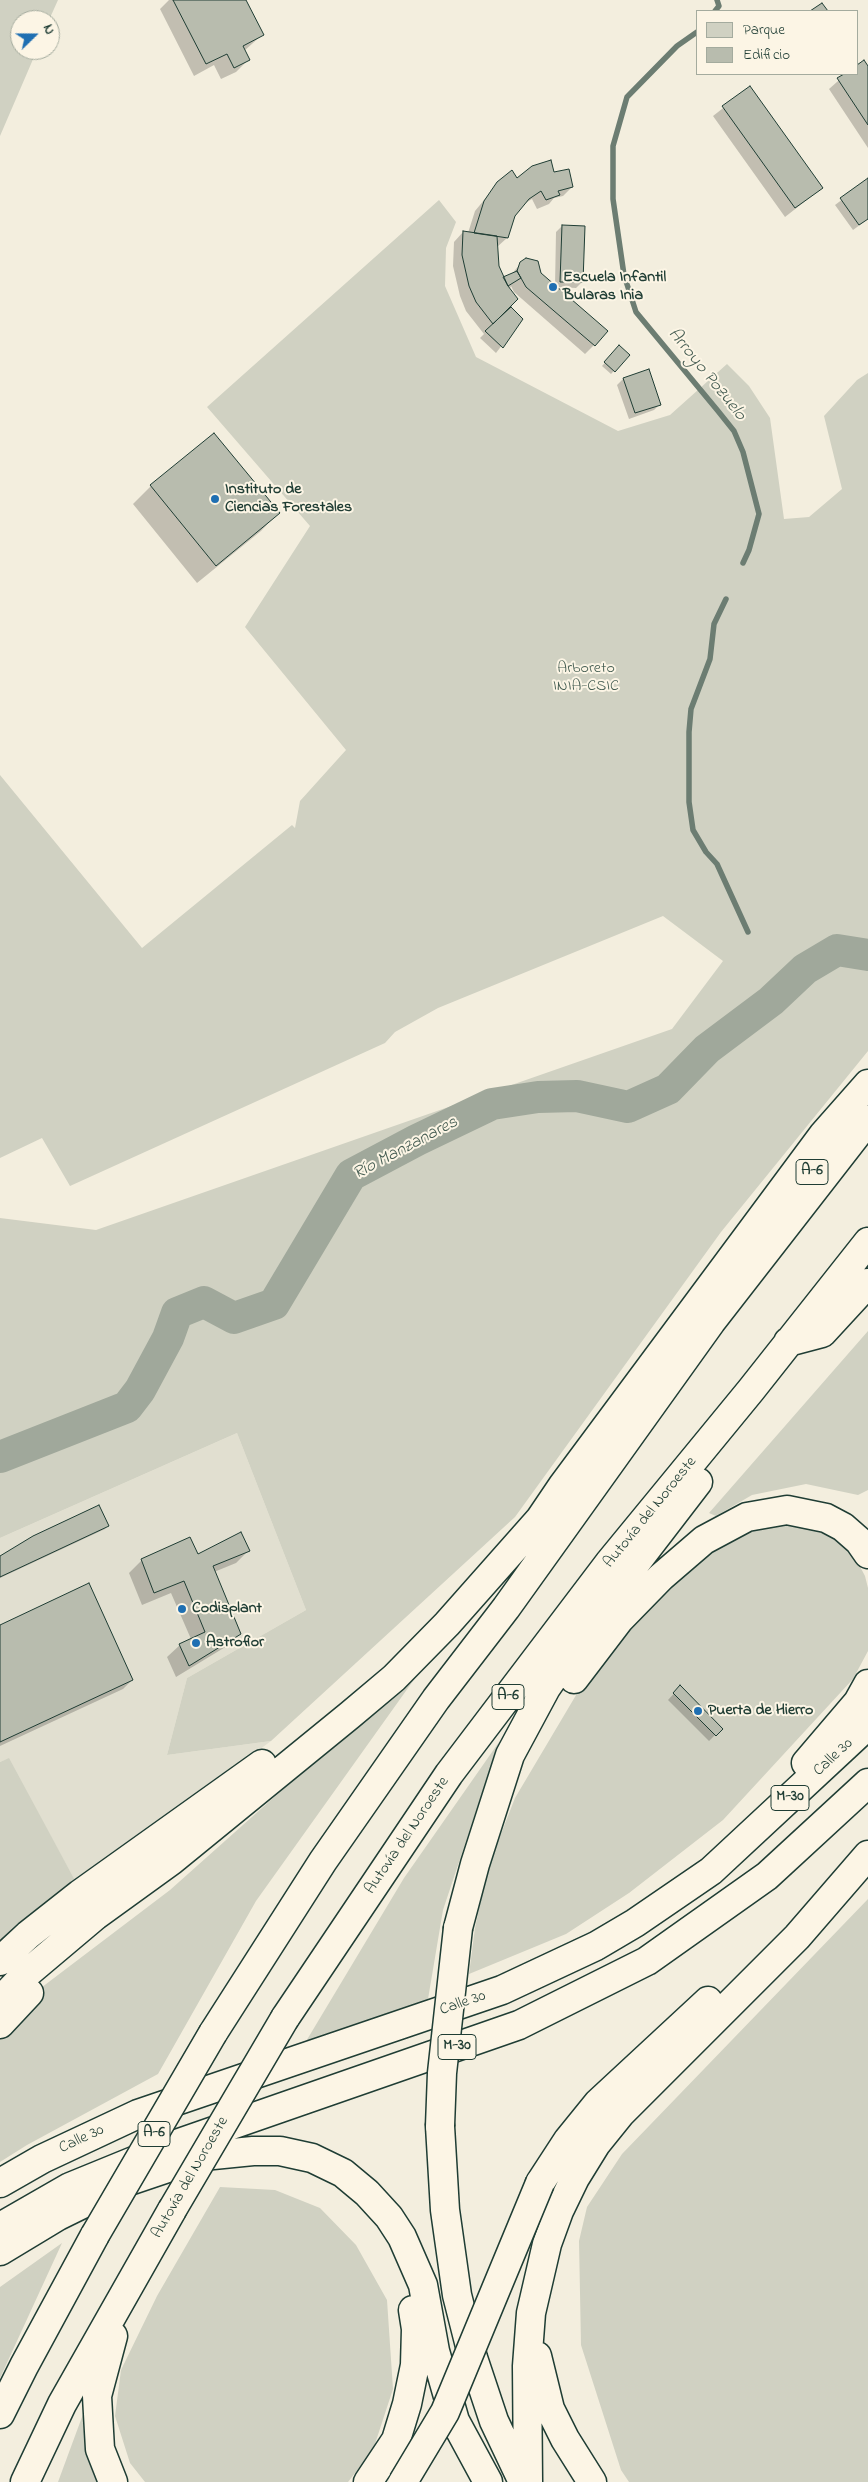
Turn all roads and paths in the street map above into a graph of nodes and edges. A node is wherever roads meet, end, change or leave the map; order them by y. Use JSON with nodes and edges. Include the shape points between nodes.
{"nodes":[{"id":1,"x":868,"y":1086,"type":"edge"},
{"id":2,"x":868,"y":1120,"type":"edge"},
{"id":3,"x":868,"y":1242,"type":"edge"},
{"id":4,"x":760,"y":1260,"type":"junction"},
{"id":5,"x":868,"y":1283,"type":"edge"},
{"id":6,"x":788,"y":1342,"type":"junction"},
{"id":7,"x":751,"y":1390,"type":"junction"},
{"id":8,"x":563,"y":1485,"type":"junction"},
{"id":9,"x":868,"y":1554,"type":"edge"},
{"id":10,"x":868,"y":1684,"type":"edge"},
{"id":11,"x":868,"y":1725,"type":"edge"},
{"id":12,"x":868,"y":1783,"type":"edge"},
{"id":13,"x":493,"y":1810,"type":"junction"},
{"id":14,"x":866,"y":1857,"type":"edge"},
{"id":15,"x":171,"y":1861,"type":"junction"},
{"id":16,"x":711,"y":1871,"type":"junction"},
{"id":17,"x":0,"y":1961,"type":"edge"},
{"id":18,"x":0,"y":2001,"type":"edge"},
{"id":19,"x":0,"y":2024,"type":"edge"},
{"id":20,"x":0,"y":2183,"type":"edge"},
{"id":21,"x":0,"y":2227,"type":"edge"},
{"id":22,"x":0,"y":2250,"type":"edge"},
{"id":23,"x":0,"y":2262,"type":"edge"},
{"id":24,"x":130,"y":2285,"type":"junction"},
{"id":25,"x":532,"y":2313,"type":"junction"},
{"id":26,"x":0,"y":2414,"type":"edge"},
{"id":27,"x":25,"y":2482,"type":"edge"},
{"id":28,"x":113,"y":2482,"type":"edge"},
{"id":29,"x":368,"y":2482,"type":"edge"},
{"id":30,"x":403,"y":2482,"type":"edge"},
{"id":31,"x":488,"y":2482,"type":"edge"},
{"id":32,"x":523,"y":2482,"type":"edge"},
{"id":33,"x":528,"y":2482,"type":"edge"},
{"id":34,"x":592,"y":2482,"type":"edge"}],
"edges":[{"from":1,"to":4,"type":"highway","number":"A-6","via":[[833,1145],[806,1180]]},
{"from":1,"to":8,"type":"highway","via":[[823,1135]]},
{"from":2,"to":4,"type":"highway","number":"A-6"},
{"from":3,"to":6,"type":"highway","name":"Autovía del Noroeste","number":"A-6"},
{"from":4,"to":26,"type":"highway","number":"A-6","bridge":true,"via":[[711,1322],[476,1648],[436,1698],[323,1861],[213,2033],[95,2235]]},
{"from":5,"to":6,"type":"highway","via":[[822,1333]]},
{"from":6,"to":7,"type":"highway","name":"Autovía del Noroeste","number":"A-6"},
{"from":7,"to":13,"type":"highway","via":[[695,1488],[599,1611],[546,1688],[510,1755]]},
{"from":7,"to":24,"type":"highway","name":"Autovía del Noroeste","number":"A-6","bridge":true,"via":[[609,1563],[449,1774],[285,2018]]},
{"from":8,"to":15,"type":"highway","via":[[516,1548],[394,1678]]},
{"from":8,"to":17,"type":"highway","via":[[459,1600],[384,1669],[292,1743],[80,1894]]},
{"from":9,"to":13,"type":"highway","via":[[843,1527],[826,1518],[787,1510],[748,1517],[704,1540],[661,1577],[619,1620],[582,1667],[557,1702]]},
{"from":10,"to":16,"type":"highway","via":[[840,1724]]},
{"from":11,"to":16,"type":"highway","name":"Calle 30","number":"M-30"},
{"from":12,"to":21,"type":"highway","number":"M-30","via":[[767,1876],[639,1965],[520,2025],[150,2154],[70,2187]]},
{"from":13,"to":32,"type":"highway","bridge":true,"via":[[458,1928],[442,2073],[440,2126],[445,2210],[457,2295],[494,2421]]},
{"from":14,"to":25,"type":"highway","via":[[797,1937],[621,2113],[596,2144],[574,2178],[559,2211],[538,2277]]},
{"from":14,"to":30,"type":"highway","bridge":true,"via":[[598,2103],[568,2140],[540,2183],[445,2412]]},
{"from":15,"to":18,"type":"highway","via":[[95,1916],[25,1975]]},
{"from":15,"to":19,"type":"highway","via":[[35,1987]]},
{"from":16,"to":20,"type":"highway","name":"Calle 30","number":"M-30","via":[[596,1946],[502,1990],[138,2114],[42,2158]]},
{"from":22,"to":31,"type":"highway","via":[[58,2216],[129,2181],[203,2156],[253,2151],[312,2158],[343,2173],[367,2193],[402,2237],[423,2285],[455,2421]]},
{"from":23,"to":29,"type":"highway","via":[[132,2191],[200,2168],[244,2163],[277,2166],[303,2171],[330,2183],[378,2227],[397,2256],[409,2290],[416,2328],[415,2365],[396,2440]]},
{"from":24,"to":27,"type":"highway","name":"Autovía del Noroeste","number":"A-6","via":[[62,2404]]},
{"from":24,"to":28,"type":"highway","via":[[102,2370],[97,2396],[100,2450]]},
{"from":25,"to":33,"type":"highway","via":[[527,2366]]},
{"from":25,"to":34,"type":"highway","via":[[538,2364],[550,2409]]}]}
